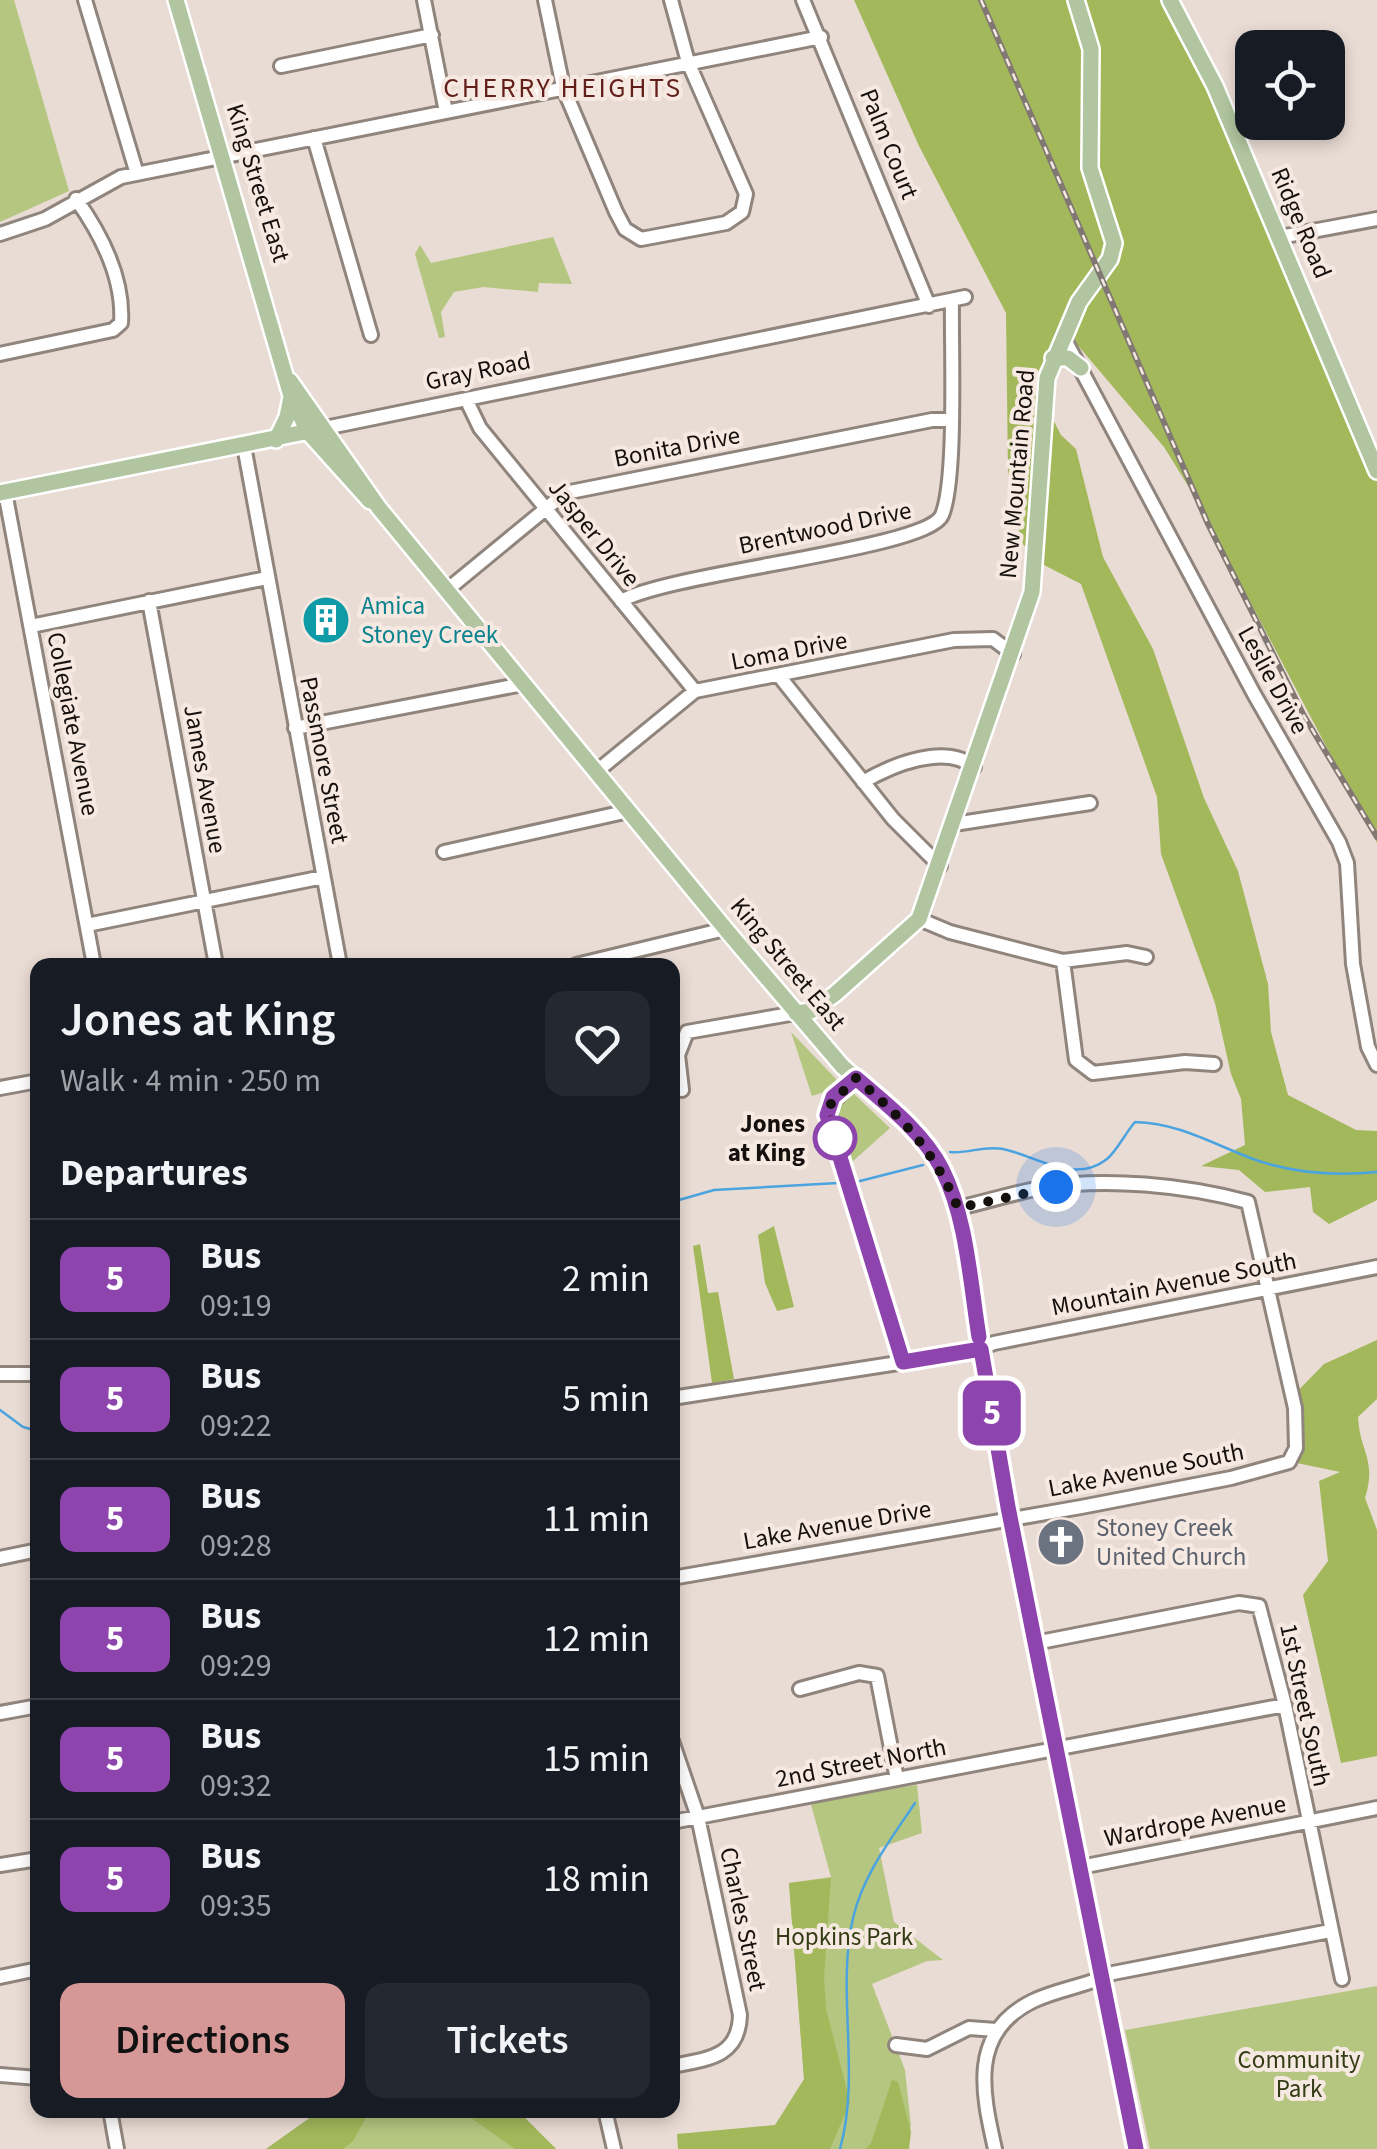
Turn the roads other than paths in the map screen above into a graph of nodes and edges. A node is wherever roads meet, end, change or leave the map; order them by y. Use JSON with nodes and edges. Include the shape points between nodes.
{"nodes":[{"id":1,"x":85,"y":0,"type":"edge"},
{"id":2,"x":176,"y":0,"type":"edge"},
{"id":3,"x":424,"y":0,"type":"edge"},
{"id":4,"x":545,"y":0,"type":"edge"},
{"id":5,"x":671,"y":0,"type":"edge"},
{"id":6,"x":804,"y":0,"type":"edge"},
{"id":7,"x":1076,"y":0,"type":"edge"},
{"id":8,"x":1170,"y":0,"type":"edge"},
{"id":9,"x":432,"y":35,"type":"junction"},
{"id":10,"x":821,"y":38,"type":"junction"},
{"id":11,"x":688,"y":62,"type":"junction"},
{"id":12,"x":282,"y":66,"type":"dead end"},
{"id":13,"x":563,"y":87,"type":"junction"},
{"id":14,"x":446,"y":112,"type":"junction"},
{"id":15,"x":314,"y":138,"type":"junction"},
{"id":16,"x":224,"y":157,"type":"junction"},
{"id":17,"x":137,"y":174,"type":"junction"},
{"id":18,"x":76,"y":200,"type":"junction"},
{"id":19,"x":1377,"y":219,"type":"edge"},
{"id":20,"x":0,"y":234,"type":"edge"},
{"id":21,"x":1280,"y":237,"type":"junction"},
{"id":22,"x":958,"y":298,"type":"joint"},
{"id":23,"x":929,"y":306,"type":"junction"},
{"id":24,"x":371,"y":335,"type":"dead end"},
{"id":25,"x":1062,"y":336,"type":"junction"},
{"id":26,"x":0,"y":354,"type":"edge"},
{"id":27,"x":1053,"y":358,"type":"junction"},
{"id":28,"x":1081,"y":368,"type":"junction"},
{"id":29,"x":290,"y":389,"type":"junction"},
{"id":30,"x":466,"y":399,"type":"junction"},
{"id":31,"x":949,"y":420,"type":"junction"},
{"id":32,"x":314,"y":431,"type":"junction"},
{"id":33,"x":276,"y":440,"type":"junction"},
{"id":34,"x":244,"y":446,"type":"junction"},
{"id":35,"x":336,"y":466,"type":"junction"},
{"id":36,"x":1377,"y":471,"type":"edge"},
{"id":37,"x":2,"y":492,"type":"edge"},
{"id":38,"x":379,"y":508,"type":"junction"},
{"id":39,"x":544,"y":508,"type":"junction"},
{"id":40,"x":266,"y":578,"type":"junction"},
{"id":41,"x":447,"y":590,"type":"junction"},
{"id":42,"x":621,"y":601,"type":"junction"},
{"id":43,"x":149,"y":602,"type":"junction"},
{"id":44,"x":31,"y":626,"type":"junction"},
{"id":45,"x":1012,"y":654,"type":"junction"},
{"id":46,"x":780,"y":677,"type":"junction"},
{"id":47,"x":523,"y":684,"type":"junction"},
{"id":48,"x":695,"y":691,"type":"junction"},
{"id":49,"x":296,"y":728,"type":"junction"},
{"id":50,"x":974,"y":767,"type":"junction"},
{"id":51,"x":596,"y":772,"type":"junction"},
{"id":52,"x":863,"y":782,"type":"junction"},
{"id":53,"x":1090,"y":804,"type":"dead end"},
{"id":54,"x":629,"y":811,"type":"junction"},
{"id":55,"x":954,"y":824,"type":"junction"},
{"id":56,"x":444,"y":852,"type":"dead end"},
{"id":57,"x":940,"y":866,"type":"junction"},
{"id":58,"x":323,"y":877,"type":"junction"},
{"id":59,"x":205,"y":901,"type":"junction"},
{"id":60,"x":919,"y":920,"type":"junction"},
{"id":61,"x":87,"y":925,"type":"junction"},
{"id":62,"x":725,"y":929,"type":"junction"},
{"id":63,"x":1146,"y":957,"type":"dead end"},
{"id":64,"x":93,"y":958,"type":"edge"},
{"id":65,"x":215,"y":958,"type":"edge"},
{"id":66,"x":339,"y":958,"type":"edge"},
{"id":67,"x":605,"y":958,"type":"edge"},
{"id":68,"x":1063,"y":961,"type":"junction"},
{"id":69,"x":796,"y":1013,"type":"junction"},
{"id":70,"x":680,"y":1048,"type":"edge"},
{"id":71,"x":1214,"y":1064,"type":"dead end"},
{"id":72,"x":1377,"y":1065,"type":"edge"},
{"id":73,"x":856,"y":1078,"type":"junction"},
{"id":74,"x":680,"y":1081,"type":"edge"},
{"id":75,"x":30,"y":1082,"type":"edge"},
{"id":76,"x":0,"y":1088,"type":"edge"},
{"id":77,"x":682,"y":1090,"type":"dead end"},
{"id":78,"x":839,"y":1152,"type":"dead end"},
{"id":79,"x":851,"y":1187,"type":"dead end"},
{"id":80,"x":958,"y":1208,"type":"junction"},
{"id":81,"x":1377,"y":1267,"type":"edge"},
{"id":82,"x":1269,"y":1288,"type":"junction"},
{"id":83,"x":981,"y":1349,"type":"junction"},
{"id":84,"x":903,"y":1362,"type":"junction"},
{"id":85,"x":0,"y":1374,"type":"edge"},
{"id":86,"x":30,"y":1374,"type":"edge"},
{"id":87,"x":680,"y":1397,"type":"edge"},
{"id":88,"x":1010,"y":1518,"type":"junction"},
{"id":89,"x":30,"y":1552,"type":"edge"},
{"id":90,"x":0,"y":1558,"type":"edge"},
{"id":91,"x":680,"y":1577,"type":"edge"},
{"id":92,"x":1035,"y":1643,"type":"junction"},
{"id":93,"x":800,"y":1689,"type":"dead end"},
{"id":94,"x":1285,"y":1705,"type":"junction"},
{"id":95,"x":30,"y":1707,"type":"edge"},
{"id":96,"x":0,"y":1713,"type":"edge"},
{"id":97,"x":1058,"y":1748,"type":"junction"},
{"id":98,"x":680,"y":1764,"type":"edge"},
{"id":99,"x":897,"y":1779,"type":"junction"},
{"id":100,"x":1377,"y":1808,"type":"edge"},
{"id":101,"x":698,"y":1817,"type":"junction"},
{"id":102,"x":680,"y":1820,"type":"edge"},
{"id":103,"x":1306,"y":1821,"type":"junction"},
{"id":104,"x":30,"y":1859,"type":"edge"},
{"id":105,"x":0,"y":1865,"type":"edge"},
{"id":106,"x":1081,"y":1867,"type":"junction"},
{"id":107,"x":1330,"y":1930,"type":"junction"},
{"id":108,"x":30,"y":1971,"type":"edge"},
{"id":109,"x":0,"y":1976,"type":"edge"},
{"id":110,"x":1103,"y":1978,"type":"junction"},
{"id":111,"x":1342,"y":1979,"type":"dead end"},
{"id":112,"x":996,"y":2030,"type":"junction"},
{"id":113,"x":896,"y":2045,"type":"dead end"},
{"id":114,"x":680,"y":2064,"type":"edge"},
{"id":115,"x":0,"y":2075,"type":"edge"},
{"id":116,"x":30,"y":2077,"type":"edge"},
{"id":117,"x":111,"y":2118,"type":"edge"},
{"id":118,"x":607,"y":2118,"type":"edge"},
{"id":119,"x":117,"y":2149,"type":"edge"},
{"id":120,"x":614,"y":2149,"type":"edge"},
{"id":121,"x":996,"y":2149,"type":"edge"},
{"id":122,"x":1136,"y":2149,"type":"edge"}],
"edges":[{"from":1,"to":17,"type":"street"},
{"from":2,"to":16,"type":"main road","name":"King Street East"},
{"from":3,"to":9,"type":"street"},
{"from":4,"to":13,"type":"street"},
{"from":5,"to":11,"type":"street"},
{"from":6,"to":10,"type":"street","name":"Palm Court"},
{"from":7,"to":25,"type":"main road","name":"New Mountain Road","via":[[1092,64],[1090,168],[1114,243]]},
{"from":8,"to":21,"type":"main road","name":"Ridge Road"},
{"from":9,"to":12,"type":"street"},
{"from":9,"to":14,"type":"street"},
{"from":10,"to":11,"type":"street"},
{"from":10,"to":23,"type":"street","name":"Palm Court"},
{"from":11,"to":13,"type":"street"},
{"from":11,"to":13,"type":"street","via":[[746,194],[742,212],[726,223],[641,239],[625,229]]},
{"from":13,"to":14,"type":"street"},
{"from":14,"to":15,"type":"street"},
{"from":15,"to":16,"type":"street"},
{"from":15,"to":24,"type":"street"},
{"from":16,"to":17,"type":"street"},
{"from":16,"to":29,"type":"main road","name":"King Street East"},
{"from":17,"to":18,"type":"street"},
{"from":18,"to":20,"type":"street","via":[[26,228]]},
{"from":18,"to":26,"type":"street","via":[[102,240],[121,324]]},
{"from":19,"to":21,"type":"street"},
{"from":21,"to":36,"type":"main road","name":"Ridge Road"},
{"from":22,"to":23,"type":"street","name":"Gray Road"},
{"from":22,"to":31,"type":"street","name":"Brentwood Drive"},
{"from":23,"to":30,"type":"street","name":"Gray Road"},
{"from":25,"to":27,"type":"main road","name":"New Mountain Road"},
{"from":25,"to":28,"type":"street","name":"Leslie Drive"},
{"from":27,"to":28,"type":"main road","via":[[1068,358]]},
{"from":27,"to":45,"type":"main road","name":"New Mountain Road","via":[[1032,592]]},
{"from":28,"to":72,"type":"street","name":"Leslie Drive","via":[[1339,842],[1347,863],[1353,964]]},
{"from":29,"to":32,"type":"main road","name":"King Street East"},
{"from":29,"to":33,"type":"main road","via":[[288,417]]},
{"from":30,"to":32,"type":"street","name":"Gray Road"},
{"from":30,"to":39,"type":"street","name":"Jasper Drive","via":[[480,428]]},
{"from":31,"to":39,"type":"street","name":"Bonita Drive","via":[[581,489]]},
{"from":31,"to":42,"type":"street","name":"Brentwood Drive","via":[[943,513],[924,532],[656,586]]},
{"from":32,"to":33,"type":"main road","name":"Gray Road"},
{"from":32,"to":35,"type":"main road","name":"King Street East"},
{"from":32,"to":38,"type":"main road","name":"King Street East","via":[[369,488]]},
{"from":33,"to":34,"type":"main road","name":"Gray Road"},
{"from":33,"to":35,"type":"main road","via":[[298,444]]},
{"from":34,"to":37,"type":"main road","name":"Gray Road"},
{"from":34,"to":40,"type":"street","name":"Passmore Street"},
{"from":35,"to":38,"type":"main road","name":"King Street East"},
{"from":37,"to":44,"type":"street","name":"Collegiate Avenue"},
{"from":38,"to":41,"type":"main road","name":"King Street East"},
{"from":39,"to":41,"type":"street","name":"Bonita Drive"},
{"from":39,"to":42,"type":"street","name":"Jasper Drive"},
{"from":40,"to":43,"type":"street"},
{"from":40,"to":49,"type":"street","name":"Passmore Street"},
{"from":41,"to":47,"type":"main road","name":"King Street East"},
{"from":42,"to":48,"type":"street","name":"Jasper Drive"},
{"from":43,"to":44,"type":"street"},
{"from":43,"to":59,"type":"street","name":"James Avenue"},
{"from":44,"to":61,"type":"street","name":"Collegiate Avenue"},
{"from":45,"to":46,"type":"street","name":"Loma Drive","via":[[992,639],[954,640]]},
{"from":45,"to":50,"type":"main road","name":"New Mountain Road"},
{"from":46,"to":48,"type":"street","name":"Loma Drive"},
{"from":46,"to":52,"type":"street"},
{"from":47,"to":49,"type":"street"},
{"from":47,"to":51,"type":"main road","name":"King Street East"},
{"from":48,"to":51,"type":"street","name":"Loma Drive"},
{"from":49,"to":58,"type":"street","name":"Passmore Street"},
{"from":50,"to":52,"type":"street","via":[[954,755],[941,756]]},
{"from":50,"to":55,"type":"main road","name":"New Mountain Road"},
{"from":51,"to":54,"type":"main road","name":"King Street East"},
{"from":52,"to":57,"type":"street"},
{"from":53,"to":55,"type":"street"},
{"from":54,"to":56,"type":"street"},
{"from":54,"to":62,"type":"main road","name":"King Street East"},
{"from":55,"to":57,"type":"main road","name":"New Mountain Road"},
{"from":57,"to":60,"type":"main road","name":"New Mountain Road"},
{"from":58,"to":59,"type":"street"},
{"from":58,"to":66,"type":"street","name":"Passmore Street"},
{"from":59,"to":61,"type":"street"},
{"from":59,"to":65,"type":"street","name":"James Avenue"},
{"from":60,"to":68,"type":"street"},
{"from":60,"to":69,"type":"main road","name":"New Mountain Road","via":[[835,994]]},
{"from":61,"to":64,"type":"street","name":"Collegiate Avenue"},
{"from":62,"to":67,"type":"street"},
{"from":62,"to":69,"type":"main road","name":"King Street East"},
{"from":63,"to":68,"type":"street"},
{"from":68,"to":71,"type":"street","via":[[1076,1060],[1083,1068]]},
{"from":69,"to":70,"type":"street","via":[[687,1032]]},
{"from":69,"to":73,"type":"main road","name":"King Street East"},
{"from":73,"to":78,"type":"street","via":[[828,1107]]},
{"from":73,"to":80,"type":"main road","name":"King Street East","via":[[916,1132],[941,1166]]},
{"from":74,"to":77,"type":"street"},
{"from":75,"to":76,"type":"street"},
{"from":79,"to":84,"type":"street"},
{"from":80,"to":82,"type":"street","via":[[1076,1185],[1161,1188],[1248,1202]]},
{"from":80,"to":83,"type":"main road","name":"King Street East"},
{"from":81,"to":82,"type":"street","name":"Mountain Avenue South"},
{"from":82,"to":83,"type":"street","name":"Mountain Avenue South"},
{"from":82,"to":88,"type":"street","name":"Lake Avenue South","via":[[1295,1408],[1296,1448],[1289,1462]]},
{"from":83,"to":84,"type":"street","name":"Mountain Avenue South"},
{"from":83,"to":88,"type":"main road","name":"King Street East"},
{"from":84,"to":87,"type":"street","name":"Mountain Avenue South"},
{"from":85,"to":86,"type":"street"},
{"from":88,"to":91,"type":"street","name":"Lake Avenue Drive"},
{"from":88,"to":92,"type":"main road","name":"King Street East"},
{"from":89,"to":90,"type":"street"},
{"from":92,"to":94,"type":"street","name":"1st Street South","via":[[1248,1602],[1264,1616]]},
{"from":92,"to":97,"type":"main road","name":"King Street East"},
{"from":93,"to":99,"type":"street","via":[[860,1673],[877,1676]]},
{"from":94,"to":97,"type":"street","name":"2nd Street North"},
{"from":94,"to":103,"type":"street","name":"1st Street South"},
{"from":95,"to":96,"type":"street"},
{"from":97,"to":99,"type":"street","name":"2nd Street North"},
{"from":97,"to":106,"type":"main road","name":"King Street East"},
{"from":98,"to":101,"type":"street","name":"Charles Street"},
{"from":99,"to":101,"type":"street","name":"2nd Street North"},
{"from":100,"to":103,"type":"street","name":"Wardrope Avenue"},
{"from":101,"to":102,"type":"street","name":"2nd Street North"},
{"from":101,"to":114,"type":"street","name":"Charles Street","via":[[740,2025],[738,2038],[722,2054]]},
{"from":103,"to":106,"type":"street","name":"Wardrope Avenue"},
{"from":103,"to":107,"type":"street","name":"1st Street South"},
{"from":104,"to":105,"type":"street"},
{"from":106,"to":110,"type":"main road","name":"King Street East"},
{"from":107,"to":110,"type":"street"},
{"from":107,"to":111,"type":"street","name":"1st Street South"},
{"from":108,"to":109,"type":"street"},
{"from":110,"to":112,"type":"street","via":[[1035,2000]]},
{"from":110,"to":122,"type":"main road","name":"King Street East"},
{"from":112,"to":113,"type":"street","via":[[969,2028],[926,2049]]},
{"from":112,"to":121,"type":"street","via":[[981,2080]]},
{"from":115,"to":116,"type":"street"},
{"from":117,"to":119,"type":"street"},
{"from":118,"to":120,"type":"street"}]}
